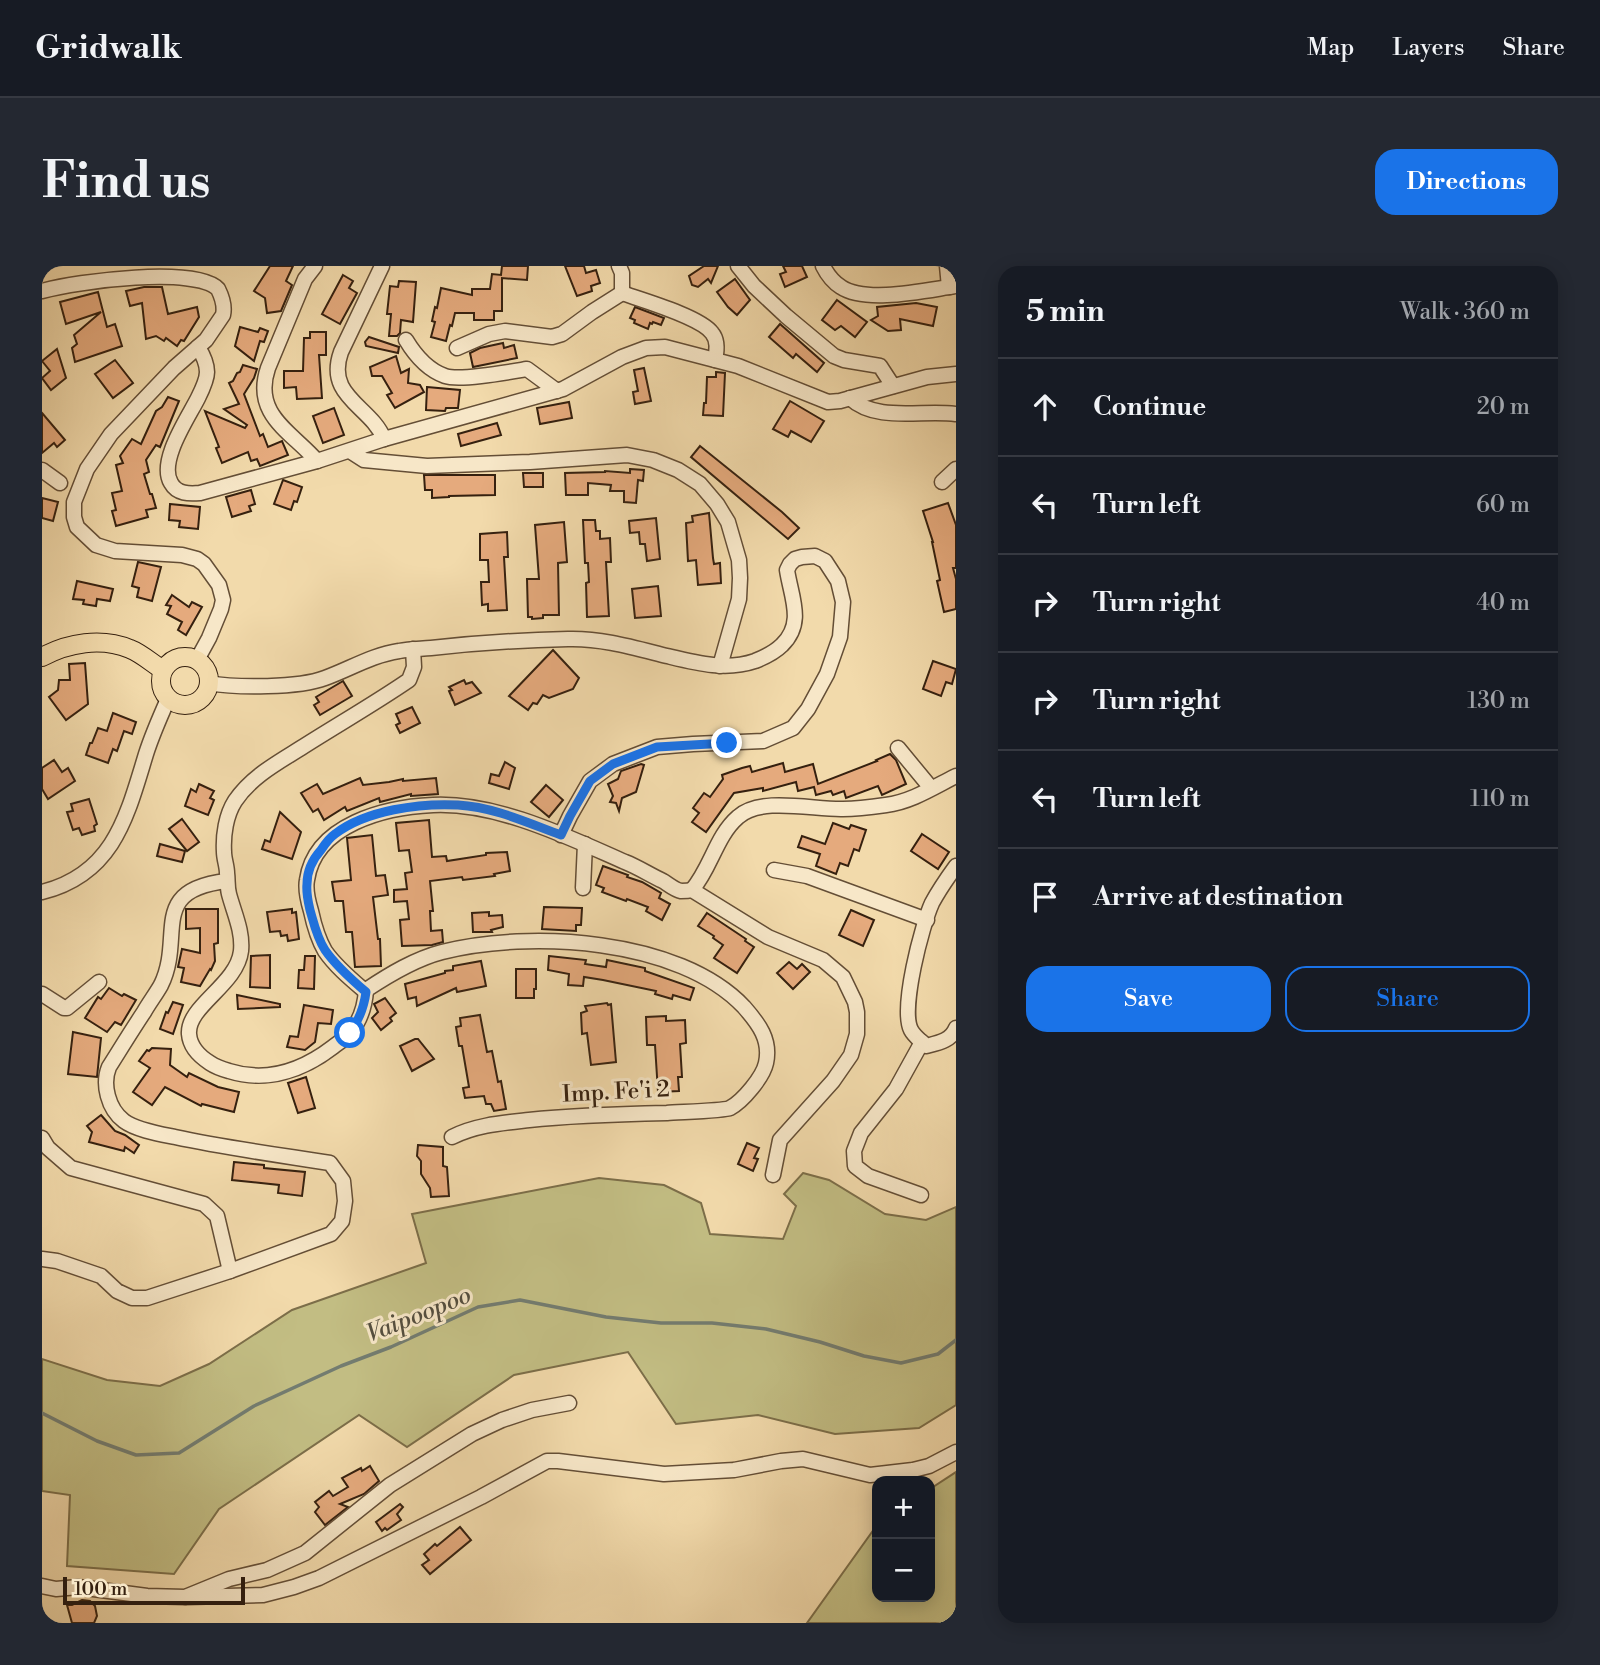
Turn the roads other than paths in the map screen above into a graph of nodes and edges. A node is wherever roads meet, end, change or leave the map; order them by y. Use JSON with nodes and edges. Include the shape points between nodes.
{"nodes":[{"id":1,"x":315,"y":266,"type":"edge"},
{"id":2,"x":382,"y":266,"type":"edge"},
{"id":3,"x":620,"y":266,"type":"edge"},
{"id":4,"x":738,"y":266,"type":"edge"},
{"id":5,"x":823,"y":266,"type":"edge"},
{"id":6,"x":947,"y":266,"type":"edge"},
{"id":7,"x":953,"y":286,"type":"edge"},
{"id":8,"x":42,"y":291,"type":"edge"},
{"id":9,"x":622,"y":293,"type":"junction"},
{"id":10,"x":405,"y":340,"type":"dead end"},
{"id":11,"x":198,"y":347,"type":"junction"},
{"id":12,"x":457,"y":348,"type":"dead end"},
{"id":13,"x":715,"y":360,"type":"junction"},
{"id":14,"x":956,"y":374,"type":"edge"},
{"id":15,"x":893,"y":386,"type":"junction"},
{"id":16,"x":556,"y":391,"type":"junction"},
{"id":17,"x":850,"y":398,"type":"junction"},
{"id":18,"x":956,"y":414,"type":"edge"},
{"id":19,"x":384,"y":439,"type":"junction"},
{"id":20,"x":350,"y":451,"type":"junction"},
{"id":21,"x":317,"y":461,"type":"junction"},
{"id":22,"x":956,"y":469,"type":"edge"},
{"id":23,"x":42,"y":470,"type":"edge"},
{"id":24,"x":942,"y":482,"type":"dead end"},
{"id":25,"x":60,"y":483,"type":"dead end"},
{"id":26,"x":413,"y":649,"type":"junction"},
{"id":27,"x":42,"y":657,"type":"edge"},
{"id":28,"x":197,"y":660,"type":"junction"},
{"id":29,"x":720,"y":666,"type":"junction"},
{"id":30,"x":163,"y":670,"type":"junction"},
{"id":31,"x":209,"y":683,"type":"junction"},
{"id":32,"x":168,"y":699,"type":"junction"},
{"id":33,"x":898,"y":748,"type":"dead end"},
{"id":34,"x":956,"y":776,"type":"edge"},
{"id":35,"x":931,"y":789,"type":"junction"},
{"id":36,"x":561,"y":835,"type":"junction"},
{"id":37,"x":585,"y":844,"type":"junction"},
{"id":38,"x":956,"y":866,"type":"edge"},
{"id":39,"x":774,"y":870,"type":"dead end"},
{"id":40,"x":227,"y":881,"type":"junction"},
{"id":41,"x":583,"y":888,"type":"dead end"},
{"id":42,"x":692,"y":890,"type":"junction"},
{"id":43,"x":42,"y":892,"type":"edge"},
{"id":44,"x":927,"y":920,"type":"junction"},
{"id":45,"x":99,"y":982,"type":"dead end"},
{"id":46,"x":366,"y":992,"type":"junction"},
{"id":47,"x":42,"y":994,"type":"edge"},
{"id":48,"x":956,"y":1028,"type":"edge"},
{"id":49,"x":922,"y":1042,"type":"junction"},
{"id":50,"x":452,"y":1137,"type":"dead end"},
{"id":51,"x":42,"y":1138,"type":"edge"},
{"id":52,"x":773,"y":1175,"type":"dead end"},
{"id":53,"x":921,"y":1195,"type":"dead end"},
{"id":54,"x":42,"y":1259,"type":"edge"},
{"id":55,"x":230,"y":1271,"type":"junction"},
{"id":56,"x":569,"y":1403,"type":"dead end"},
{"id":57,"x":956,"y":1451,"type":"edge"},
{"id":58,"x":42,"y":1586,"type":"edge"},
{"id":59,"x":186,"y":1597,"type":"junction"}],
"edges":[{"from":1,"to":21,"type":"street","via":[[278,342],[265,384],[275,419]]},
{"from":2,"to":19,"type":"street","via":[[341,352],[337,372],[347,396],[381,430]]},
{"from":3,"to":9,"type":"street"},
{"from":4,"to":15,"type":"street","via":[[754,286],[830,353],[880,366]]},
{"from":5,"to":7,"type":"street","via":[[838,285],[857,293],[895,295]]},
{"from":6,"to":7,"type":"street"},
{"from":8,"to":11,"type":"street","via":[[145,268],[172,267],[203,275],[217,287],[224,310]]},
{"from":9,"to":12,"type":"street","via":[[562,334],[552,337],[505,331]]},
{"from":9,"to":13,"type":"street","via":[[704,325],[715,337]]},
{"from":10,"to":16,"type":"street","via":[[432,369],[448,377],[527,369]]},
{"from":11,"to":21,"type":"street","via":[[208,374],[170,454],[173,486],[180,492],[200,493]]},
{"from":11,"to":28,"type":"street","via":[[111,434],[84,474],[74,502],[77,527],[96,545],[182,555],[204,565],[219,585],[223,600]]},
{"from":13,"to":16,"type":"street","via":[[665,347],[646,348]]},
{"from":13,"to":17,"type":"street","via":[[828,401]]},
{"from":14,"to":15,"type":"street"},
{"from":15,"to":17,"type":"street"},
{"from":16,"to":19,"type":"street"},
{"from":17,"to":18,"type":"street","via":[[870,410]]},
{"from":19,"to":20,"type":"street"},
{"from":20,"to":21,"type":"street"},
{"from":20,"to":29,"type":"street","via":[[364,460],[427,466],[627,455],[678,470],[717,504],[728,522],[739,560],[738,599]]},
{"from":22,"to":24,"type":"street"},
{"from":23,"to":25,"type":"street"},
{"from":26,"to":29,"type":"street","via":[[570,639],[608,642]]},
{"from":26,"to":31,"type":"street","via":[[374,657],[319,680],[242,687]]},
{"from":26,"to":40,"type":"street","via":[[409,680],[254,779],[236,799],[224,833]]},
{"from":27,"to":30,"type":"main road","via":[[74,644],[111,645],[132,649]]},
{"from":28,"to":30,"type":"main road","via":[[182,657]]},
{"from":28,"to":31,"type":"main road"},
{"from":29,"to":36,"type":"street","via":[[757,661],[775,652],[792,633],[795,613],[790,564],[815,556],[830,566],[843,602],[841,637],[827,674],[793,728],[763,741],[657,747],[613,764],[590,781]]},
{"from":30,"to":32,"type":"main road","via":[[160,682]]},
{"from":31,"to":32,"type":"main road","via":[[196,703],[178,705]]},
{"from":32,"to":43,"type":"street","via":[[119,832],[106,852],[78,877]]},
{"from":33,"to":35,"type":"street"},
{"from":34,"to":35,"type":"street"},
{"from":35,"to":42,"type":"street","via":[[890,805],[755,808],[738,816],[725,832]]},
{"from":36,"to":37,"type":"street"},
{"from":36,"to":46,"type":"street","via":[[496,811],[446,805],[396,810],[351,824],[334,835],[311,862],[307,897],[320,942]]},
{"from":37,"to":41,"type":"street"},
{"from":37,"to":42,"type":"street","via":[[680,891]]},
{"from":38,"to":44,"type":"street"},
{"from":39,"to":44,"type":"street","via":[[807,876]]},
{"from":40,"to":46,"type":"street","via":[[241,933],[240,953],[233,973],[191,1022],[190,1042],[202,1058],[243,1075],[271,1075],[298,1068],[350,1033],[365,1006]]},
{"from":40,"to":55,"type":"street","via":[[190,890],[177,905],[162,983],[109,1067],[106,1081],[111,1101],[125,1122],[206,1143],[330,1163],[343,1181],[342,1221],[331,1234]]},
{"from":42,"to":52,"type":"street","via":[[768,937],[823,960],[842,977],[855,1002],[857,1034],[850,1055],[780,1140]]},
{"from":44,"to":49,"type":"street","via":[[909,989],[907,1016],[911,1031]]},
{"from":45,"to":47,"type":"street","via":[[66,1008]]},
{"from":46,"to":50,"type":"street","name":"Imp. Fe'i 2","via":[[407,966],[442,952],[565,941],[639,952],[713,982],[752,1017],[768,1044],[760,1079],[730,1108],[580,1115],[476,1128]]},
{"from":48,"to":49,"type":"street","via":[[941,1043],[926,1046]]},
{"from":49,"to":53,"type":"street","via":[[854,1151],[855,1166],[867,1176]]},
{"from":51,"to":55,"type":"street","via":[[71,1168],[204,1204],[217,1216]]},
{"from":54,"to":55,"type":"street","via":[[102,1276],[132,1298],[147,1298]]},
{"from":56,"to":59,"type":"street","via":[[532,1410],[472,1434],[390,1485],[300,1556]]},
{"from":57,"to":59,"type":"street","via":[[929,1466],[870,1475],[803,1459],[734,1470],[664,1474],[547,1461],[319,1578],[263,1595]]},
{"from":58,"to":59,"type":"street"}]}
